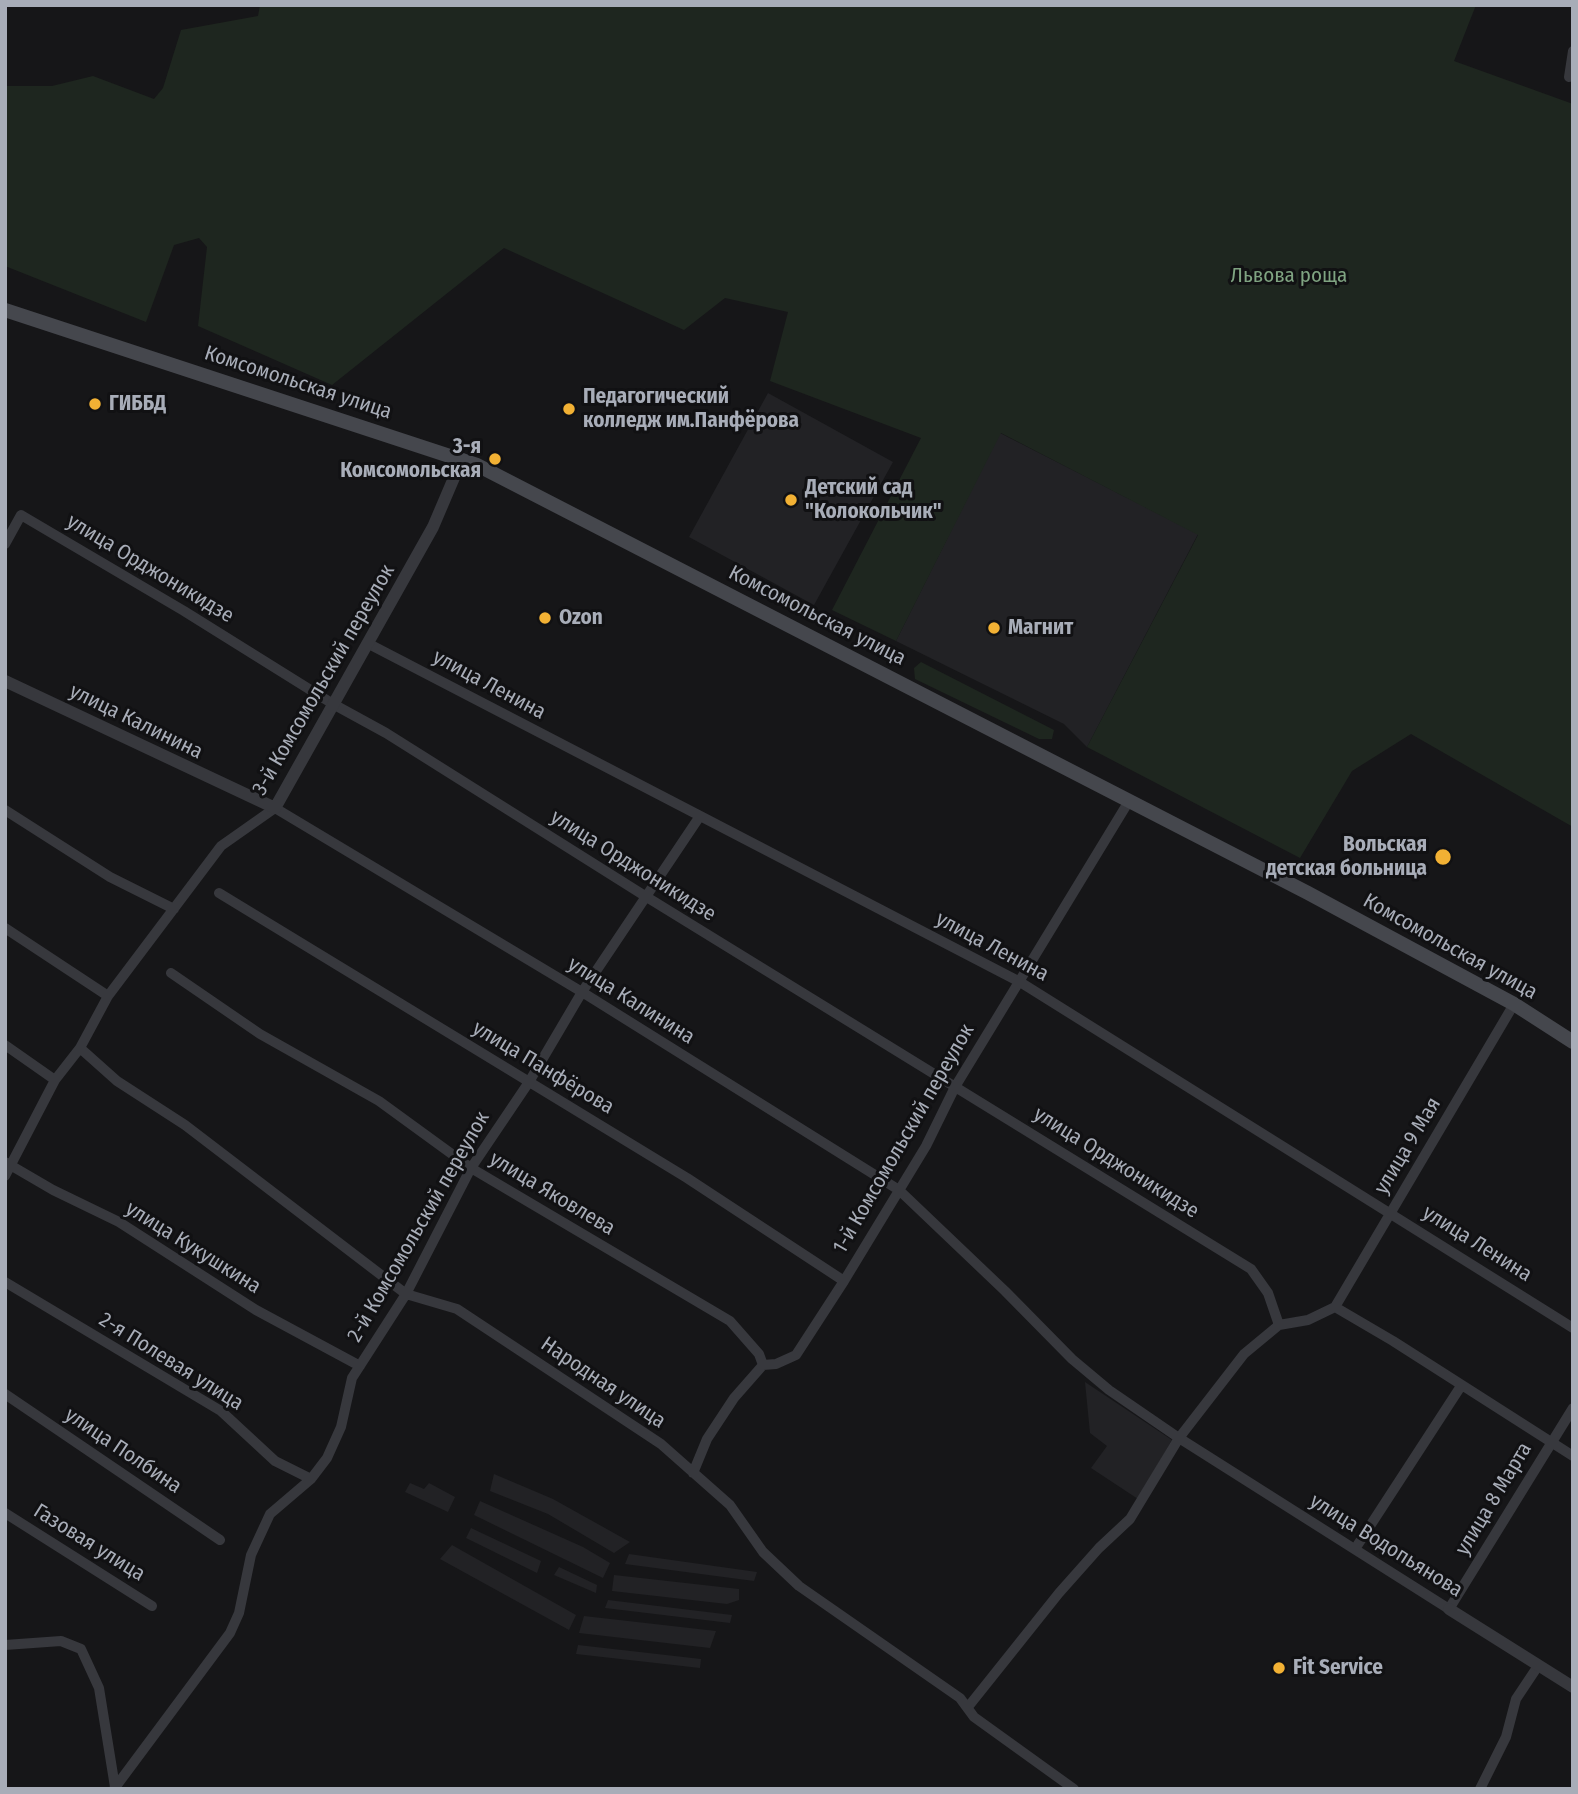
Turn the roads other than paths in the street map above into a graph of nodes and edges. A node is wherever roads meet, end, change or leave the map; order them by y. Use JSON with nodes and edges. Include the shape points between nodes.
{"nodes":[{"id":1,"x":1573,"y":51,"type":"edge"},
{"id":2,"x":1569,"y":78,"type":"dead end"},
{"id":3,"x":5,"y":310,"type":"edge"},
{"id":4,"x":462,"y":459,"type":"junction"},
{"id":5,"x":5,"y":544,"type":"edge"},
{"id":6,"x":369,"y":644,"type":"junction"},
{"id":7,"x":5,"y":681,"type":"edge"},
{"id":8,"x":333,"y":704,"type":"junction"},
{"id":9,"x":1129,"y":800,"type":"junction"},
{"id":10,"x":275,"y":808,"type":"junction"},
{"id":11,"x":5,"y":810,"type":"edge"},
{"id":12,"x":700,"y":816,"type":"junction"},
{"id":13,"x":219,"y":893,"type":"dead end"},
{"id":14,"x":645,"y":896,"type":"junction"},
{"id":15,"x":174,"y":909,"type":"junction"},
{"id":16,"x":5,"y":928,"type":"edge"},
{"id":17,"x":171,"y":973,"type":"dead end"},
{"id":18,"x":1020,"y":982,"type":"junction"},
{"id":19,"x":582,"y":992,"type":"junction"},
{"id":20,"x":108,"y":996,"type":"junction"},
{"id":21,"x":1514,"y":1004,"type":"junction"},
{"id":22,"x":1573,"y":1042,"type":"edge"},
{"id":23,"x":5,"y":1045,"type":"edge"},
{"id":24,"x":80,"y":1048,"type":"junction"},
{"id":25,"x":55,"y":1080,"type":"junction"},
{"id":26,"x":529,"y":1082,"type":"junction"},
{"id":27,"x":955,"y":1087,"type":"junction"},
{"id":28,"x":7,"y":1168,"type":"edge"},
{"id":29,"x":471,"y":1168,"type":"junction"},
{"id":30,"x":899,"y":1190,"type":"junction"},
{"id":31,"x":1391,"y":1213,"type":"junction"},
{"id":32,"x":844,"y":1281,"type":"junction"},
{"id":33,"x":5,"y":1282,"type":"edge"},
{"id":34,"x":406,"y":1294,"type":"junction"},
{"id":35,"x":1335,"y":1307,"type":"junction"},
{"id":36,"x":1279,"y":1325,"type":"junction"},
{"id":37,"x":1573,"y":1328,"type":"edge"},
{"id":38,"x":763,"y":1365,"type":"junction"},
{"id":39,"x":360,"y":1366,"type":"junction"},
{"id":40,"x":1461,"y":1386,"type":"junction"},
{"id":41,"x":5,"y":1394,"type":"edge"},
{"id":42,"x":1573,"y":1408,"type":"edge"},
{"id":43,"x":1178,"y":1438,"type":"junction"},
{"id":44,"x":1551,"y":1443,"type":"junction"},
{"id":45,"x":1573,"y":1456,"type":"edge"},
{"id":46,"x":693,"y":1473,"type":"junction"},
{"id":47,"x":311,"y":1479,"type":"junction"},
{"id":48,"x":5,"y":1513,"type":"edge"},
{"id":49,"x":220,"y":1540,"type":"dead end"},
{"id":50,"x":1355,"y":1549,"type":"junction"},
{"id":51,"x":152,"y":1606,"type":"dead end"},
{"id":52,"x":1449,"y":1609,"type":"junction"},
{"id":53,"x":5,"y":1645,"type":"edge"},
{"id":54,"x":1538,"y":1666,"type":"junction"},
{"id":55,"x":1573,"y":1687,"type":"edge"},
{"id":56,"x":968,"y":1707,"type":"junction"},
{"id":57,"x":114,"y":1788,"type":"edge"},
{"id":58,"x":1074,"y":1789,"type":"edge"},
{"id":59,"x":1480,"y":1789,"type":"edge"}],
"edges":[{"from":1,"to":2,"type":"street"},
{"from":3,"to":4,"type":"main road","name":"Комсомольская улица"},
{"from":4,"to":6,"type":"street","name":"3-й Комсомольский переулок","via":[[433,527]]},
{"from":4,"to":9,"type":"main road","name":"Комсомольская улица"},
{"from":5,"to":8,"type":"street","name":"улица Орджоникидзе","via":[[21,515]]},
{"from":6,"to":8,"type":"street","name":"3-й Комсомольский переулок"},
{"from":6,"to":12,"type":"street","name":"улица Ленина"},
{"from":7,"to":10,"type":"street","name":"улица Калинина"},
{"from":8,"to":10,"type":"street","name":"3-й Комсомольский переулок"},
{"from":8,"to":14,"type":"street","name":"улица Орджоникидзе"},
{"from":9,"to":18,"type":"street","name":"1-й Комсомольский переулок"},
{"from":9,"to":21,"type":"main road","name":"Комсомольская улица"},
{"from":10,"to":15,"type":"street","name":"3-й Комсомольский переулок","via":[[220,846]]},
{"from":10,"to":19,"type":"street","name":"улица Калинина"},
{"from":11,"to":15,"type":"street","via":[[110,877]]},
{"from":12,"to":14,"type":"street","name":"2-й Комсомольский переулок"},
{"from":12,"to":18,"type":"street","name":"улица Ленина"},
{"from":13,"to":26,"type":"street","name":"улица Панфёрова"},
{"from":14,"to":19,"type":"street","name":"2-й Комсомольский переулок"},
{"from":14,"to":27,"type":"street","name":"улица Орджоникидзе"},
{"from":15,"to":20,"type":"street","name":"3-й Комсомольский переулок"},
{"from":16,"to":20,"type":"street"},
{"from":17,"to":29,"type":"street","name":"улица Яковлева","via":[[260,1034],[379,1101]]},
{"from":18,"to":27,"type":"street","name":"1-й Комсомольский переулок"},
{"from":18,"to":31,"type":"street","name":"улица Ленина"},
{"from":19,"to":26,"type":"street","name":"2-й Комсомольский переулок"},
{"from":19,"to":30,"type":"street","name":"улица Калинина"},
{"from":20,"to":24,"type":"street","name":"3-й Комсомольский переулок"},
{"from":21,"to":22,"type":"main road","name":"Комсомольская улица"},
{"from":21,"to":31,"type":"street","name":"улица 9 Мая"},
{"from":23,"to":25,"type":"street"},
{"from":24,"to":25,"type":"street","name":"3-й Комсомольский переулок"},
{"from":24,"to":34,"type":"street","name":"Народная улица","via":[[117,1081],[185,1125]]},
{"from":25,"to":28,"type":"street","name":"3-й Комсомольский переулок"},
{"from":26,"to":29,"type":"street","name":"2-й Комсомольский переулок"},
{"from":26,"to":32,"type":"street","name":"улица Панфёрова"},
{"from":27,"to":30,"type":"street","name":"1-й Комсомольский переулок"},
{"from":27,"to":36,"type":"street","name":"улица Орджоникидзе","via":[[1251,1269],[1268,1293]]},
{"from":28,"to":39,"type":"street","name":"улица Кукушкина","via":[[119,1223],[256,1310]]},
{"from":29,"to":34,"type":"street","name":"2-й Комсомольский переулок"},
{"from":29,"to":38,"type":"street","name":"улица Яковлева","via":[[730,1321]]},
{"from":30,"to":32,"type":"street","name":"1-й Комсомольский переулок"},
{"from":30,"to":43,"type":"street","name":"улица Калинина","via":[[1072,1359]]},
{"from":31,"to":35,"type":"street","name":"улица 9 Мая"},
{"from":31,"to":37,"type":"street","name":"улица Ленина"},
{"from":32,"to":38,"type":"street","name":"1-й Комсомольский переулок","via":[[796,1355]]},
{"from":33,"to":47,"type":"street","name":"2-я Полевая улица","via":[[221,1411],[275,1461]]},
{"from":34,"to":39,"type":"street","name":"2-й Комсомольский переулок"},
{"from":34,"to":46,"type":"street","name":"Народная улица","via":[[457,1308],[661,1444]]},
{"from":35,"to":36,"type":"street","via":[[1308,1320]]},
{"from":35,"to":40,"type":"street"},
{"from":36,"to":43,"type":"street","via":[[1244,1354]]},
{"from":38,"to":46,"type":"street","via":[[707,1439]]},
{"from":39,"to":47,"type":"street","name":"2-й Комсомольский переулок","via":[[352,1378],[341,1427]]},
{"from":40,"to":44,"type":"street"},
{"from":40,"to":50,"type":"street"},
{"from":41,"to":49,"type":"street","name":"улица Полбина"},
{"from":42,"to":44,"type":"street","name":"улица 8 Марта"},
{"from":43,"to":50,"type":"street","name":"улица Водопьянова"},
{"from":43,"to":56,"type":"street","via":[[1130,1519],[1059,1593]]},
{"from":44,"to":45,"type":"street"},
{"from":44,"to":52,"type":"street","name":"улица 8 Марта"},
{"from":46,"to":56,"type":"street","name":"Народная улица","via":[[730,1504],[763,1552],[799,1586]]},
{"from":47,"to":57,"type":"street","name":"2-й Комсомольский переулок","via":[[270,1514],[251,1555],[230,1633]]},
{"from":48,"to":51,"type":"street","name":"Газовая улица"},
{"from":50,"to":52,"type":"street","name":"улица Водопьянова"},
{"from":52,"to":54,"type":"street","name":"улица Водопьянова"},
{"from":53,"to":57,"type":"street","via":[[61,1641],[81,1649],[99,1688]]},
{"from":54,"to":55,"type":"street","name":"улица Водопьянова"},
{"from":54,"to":59,"type":"street","via":[[1516,1699],[1506,1737]]},
{"from":56,"to":58,"type":"street","name":"Народная улица","via":[[974,1717]]}]}
